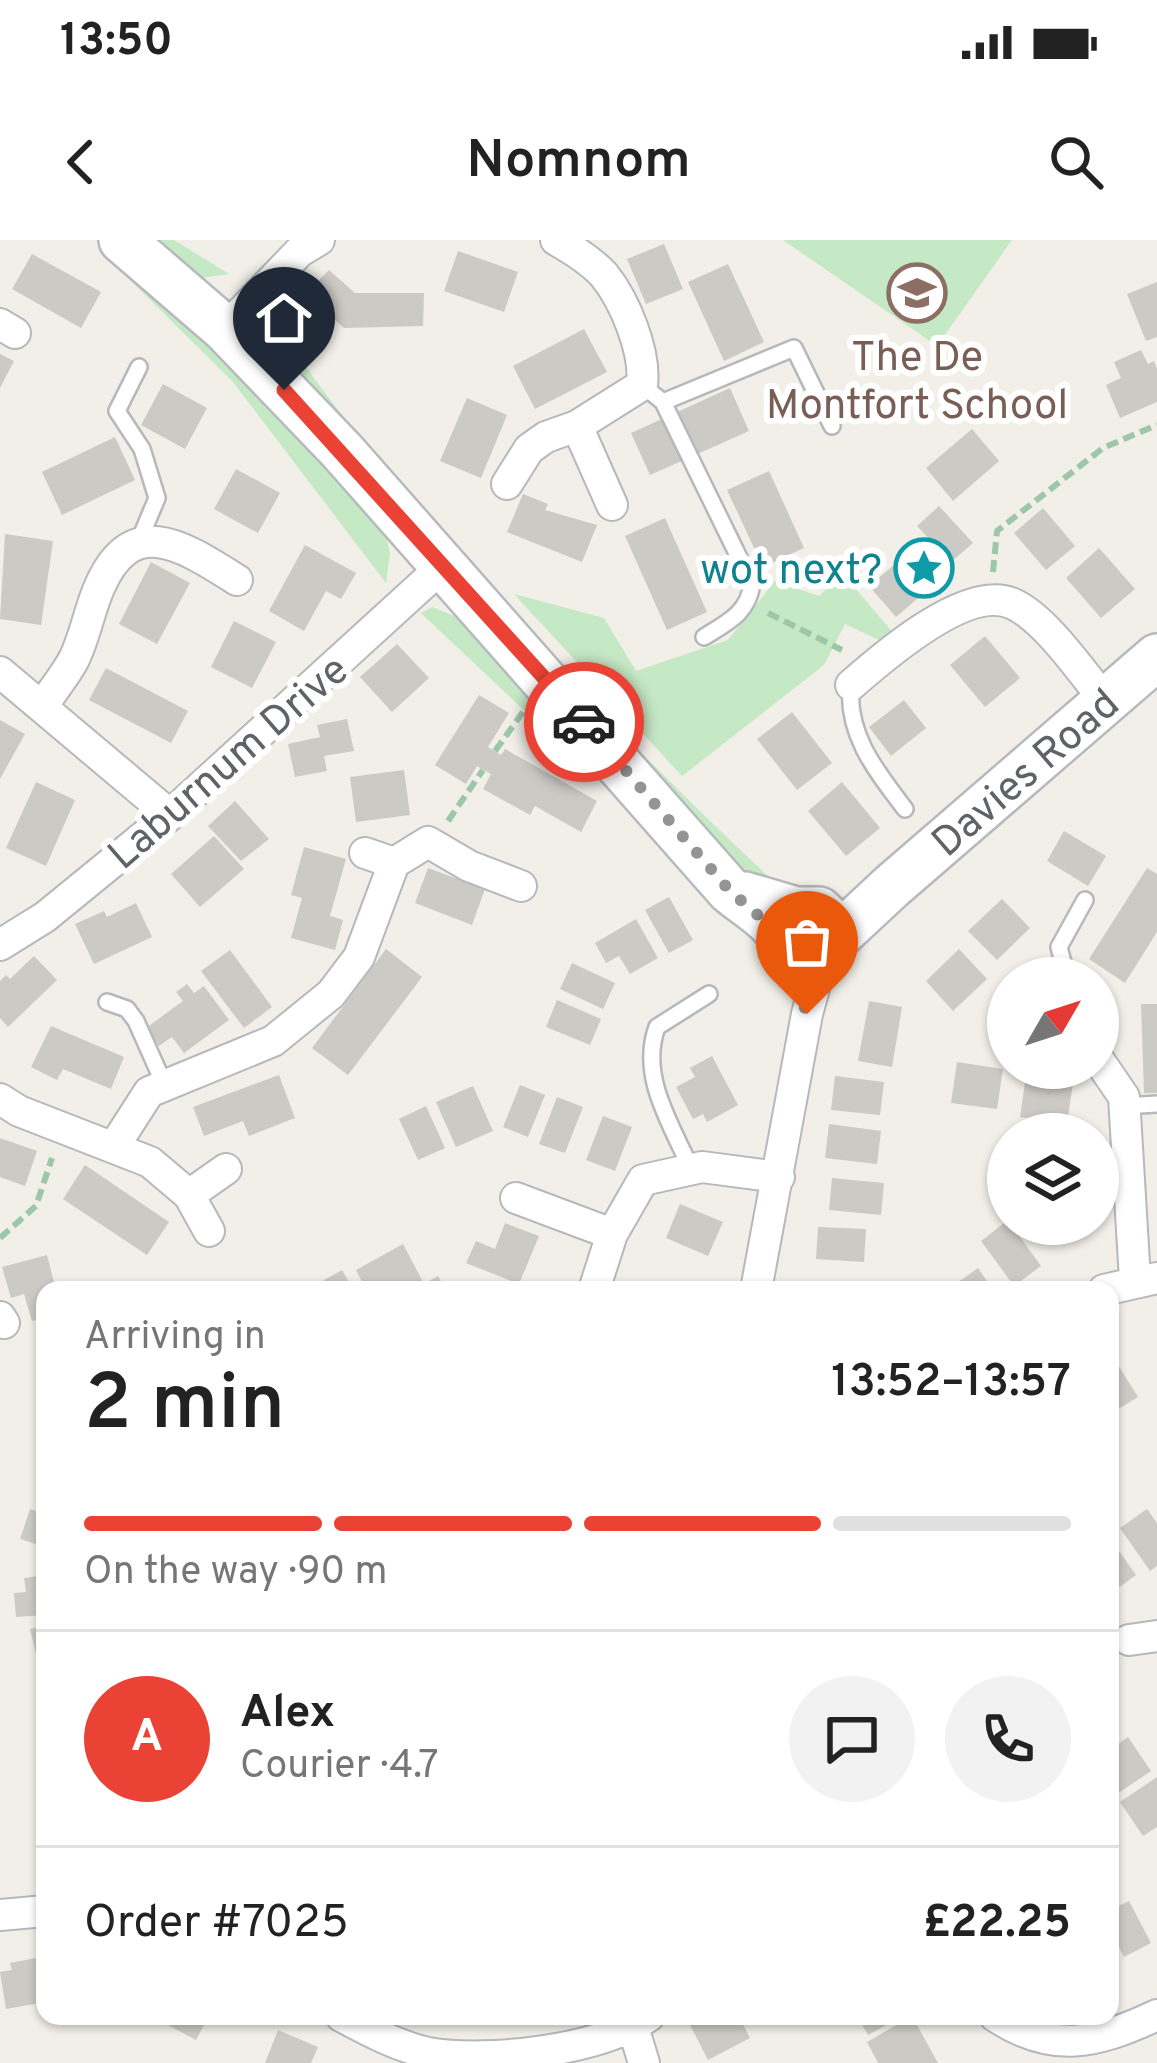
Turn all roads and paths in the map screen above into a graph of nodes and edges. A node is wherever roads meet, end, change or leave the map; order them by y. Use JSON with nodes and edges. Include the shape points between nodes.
{"nodes":[{"id":1,"x":122,"y":240,"type":"edge"},
{"id":2,"x":319,"y":240,"type":"edge"},
{"id":3,"x":556,"y":240,"type":"edge"},
{"id":4,"x":225,"y":328,"type":"junction"},
{"id":5,"x":139,"y":367,"type":"dead end"},
{"id":6,"x":652,"y":393,"type":"junction"},
{"id":7,"x":1157,"y":424,"type":"edge"},
{"id":8,"x":577,"y":426,"type":"junction"},
{"id":9,"x":832,"y":426,"type":"dead end"},
{"id":10,"x":507,"y":484,"type":"dead end"},
{"id":11,"x":612,"y":505,"type":"dead end"},
{"id":12,"x":139,"y":541,"type":"junction"},
{"id":13,"x":444,"y":565,"type":"junction"},
{"id":14,"x":237,"y":580,"type":"dead end"},
{"id":15,"x":990,"y":600,"type":"junction"},
{"id":16,"x":749,"y":603,"type":"junction"},
{"id":17,"x":704,"y":637,"type":"dead end"},
{"id":18,"x":1157,"y":657,"type":"edge"},
{"id":19,"x":0,"y":671,"type":"edge"},
{"id":20,"x":862,"y":675,"type":"junction"},
{"id":21,"x":1107,"y":703,"type":"junction"},
{"id":22,"x":42,"y":707,"type":"junction"},
{"id":23,"x":483,"y":770,"type":"dead end"},
{"id":24,"x":905,"y":809,"type":"dead end"},
{"id":25,"x":170,"y":815,"type":"junction"},
{"id":26,"x":428,"y":842,"type":"junction"},
{"id":27,"x":521,"y":886,"type":"dead end"},
{"id":28,"x":1085,"y":900,"type":"dead end"},
{"id":29,"x":808,"y":935,"type":"junction"},
{"id":30,"x":0,"y":945,"type":"edge"},
{"id":31,"x":1062,"y":957,"type":"edge"},
{"id":32,"x":709,"y":994,"type":"dead end"},
{"id":33,"x":107,"y":1002,"type":"dead end"},
{"id":34,"x":164,"y":1084,"type":"junction"},
{"id":35,"x":1119,"y":1089,"type":"edge"},
{"id":36,"x":0,"y":1099,"type":"edge"},
{"id":37,"x":1157,"y":1104,"type":"edge"},
{"id":38,"x":1124,"y":1106,"type":"junction"},
{"id":39,"x":64,"y":1127,"type":"junction"},
{"id":40,"x":115,"y":1145,"type":"junction"},
{"id":41,"x":226,"y":1169,"type":"dead end"},
{"id":42,"x":691,"y":1169,"type":"junction"},
{"id":43,"x":779,"y":1177,"type":"junction"},
{"id":44,"x":189,"y":1195,"type":"junction"},
{"id":45,"x":516,"y":1198,"type":"dead end"},
{"id":46,"x":209,"y":1232,"type":"dead end"},
{"id":47,"x":612,"y":1234,"type":"junction"},
{"id":48,"x":0,"y":1238,"type":"edge"},
{"id":49,"x":1146,"y":1279,"type":"edge"},
{"id":50,"x":597,"y":1281,"type":"edge"},
{"id":51,"x":758,"y":1281,"type":"edge"},
{"id":52,"x":36,"y":1912,"type":"edge"},
{"id":53,"x":0,"y":1916,"type":"edge"},
{"id":54,"x":1157,"y":2015,"type":"edge"},
{"id":55,"x":352,"y":2025,"type":"edge"},
{"id":56,"x":627,"y":2025,"type":"edge"},
{"id":57,"x":641,"y":2025,"type":"edge"},
{"id":58,"x":1012,"y":2025,"type":"edge"},
{"id":59,"x":384,"y":2052,"type":"edge"},
{"id":60,"x":644,"y":2063,"type":"edge"}],
"edges":[{"from":1,"to":4,"type":"street"},
{"from":2,"to":4,"type":"street"},
{"from":3,"to":6,"type":"street","via":[[604,276]]},
{"from":4,"to":13,"type":"street"},
{"from":5,"to":12,"type":"lane","via":[[117,411],[142,449],[158,497]]},
{"from":6,"to":8,"type":"street"},
{"from":6,"to":9,"type":"lane","via":[[794,348]]},
{"from":6,"to":16,"type":"lane","via":[[752,584]]},
{"from":7,"to":15,"type":"path","via":[[1103,448],[997,531]]},
{"from":8,"to":10,"type":"street","via":[[529,448]]},
{"from":8,"to":11,"type":"street"},
{"from":12,"to":14,"type":"street","via":[[175,546]]},
{"from":12,"to":22,"type":"street","via":[[113,560],[74,659]]},
{"from":13,"to":25,"type":"street","name":"Laburnum Drive"},
{"from":13,"to":29,"type":"street","via":[[730,891]]},
{"from":15,"to":20,"type":"street","via":[[968,604]]},
{"from":15,"to":21,"type":"street","via":[[1024,610]]},
{"from":16,"to":17,"type":"lane"},
{"from":16,"to":20,"type":"path"},
{"from":18,"to":21,"type":"street","name":"Davies Road"},
{"from":19,"to":22,"type":"street"},
{"from":20,"to":24,"type":"lane","via":[[850,699],[860,744]]},
{"from":21,"to":29,"type":"street","name":"Davies Road","via":[[892,886]]},
{"from":22,"to":25,"type":"street"},
{"from":23,"to":26,"type":"path"},
{"from":25,"to":30,"type":"street","name":"Laburnum Drive"},
{"from":26,"to":27,"type":"street"},
{"from":26,"to":34,"type":"street","via":[[379,858],[359,957],[331,994],[273,1041]]},
{"from":28,"to":31,"type":"lane","via":[[1059,947]]},
{"from":29,"to":43,"type":"street","via":[[807,1014]]},
{"from":32,"to":42,"type":"lane","via":[[657,1027],[650,1054]]},
{"from":33,"to":34,"type":"lane","via":[[136,1021]]},
{"from":34,"to":40,"type":"street","via":[[139,1104]]},
{"from":35,"to":38,"type":"street"},
{"from":36,"to":39,"type":"street"},
{"from":37,"to":38,"type":"lane"},
{"from":38,"to":49,"type":"street"},
{"from":39,"to":40,"type":"street"},
{"from":39,"to":48,"type":"path","via":[[36,1206]]},
{"from":40,"to":44,"type":"street"},
{"from":41,"to":44,"type":"street"},
{"from":42,"to":43,"type":"street"},
{"from":42,"to":47,"type":"street","via":[[644,1180]]},
{"from":43,"to":51,"type":"street"},
{"from":44,"to":46,"type":"street"},
{"from":45,"to":47,"type":"street"},
{"from":47,"to":50,"type":"street"},
{"from":52,"to":53,"type":"street"},
{"from":54,"to":58,"type":"street","via":[[1098,2039],[1043,2042]]},
{"from":55,"to":59,"type":"street"},
{"from":56,"to":59,"type":"street","via":[[519,2055]]},
{"from":57,"to":60,"type":"street"}]}
